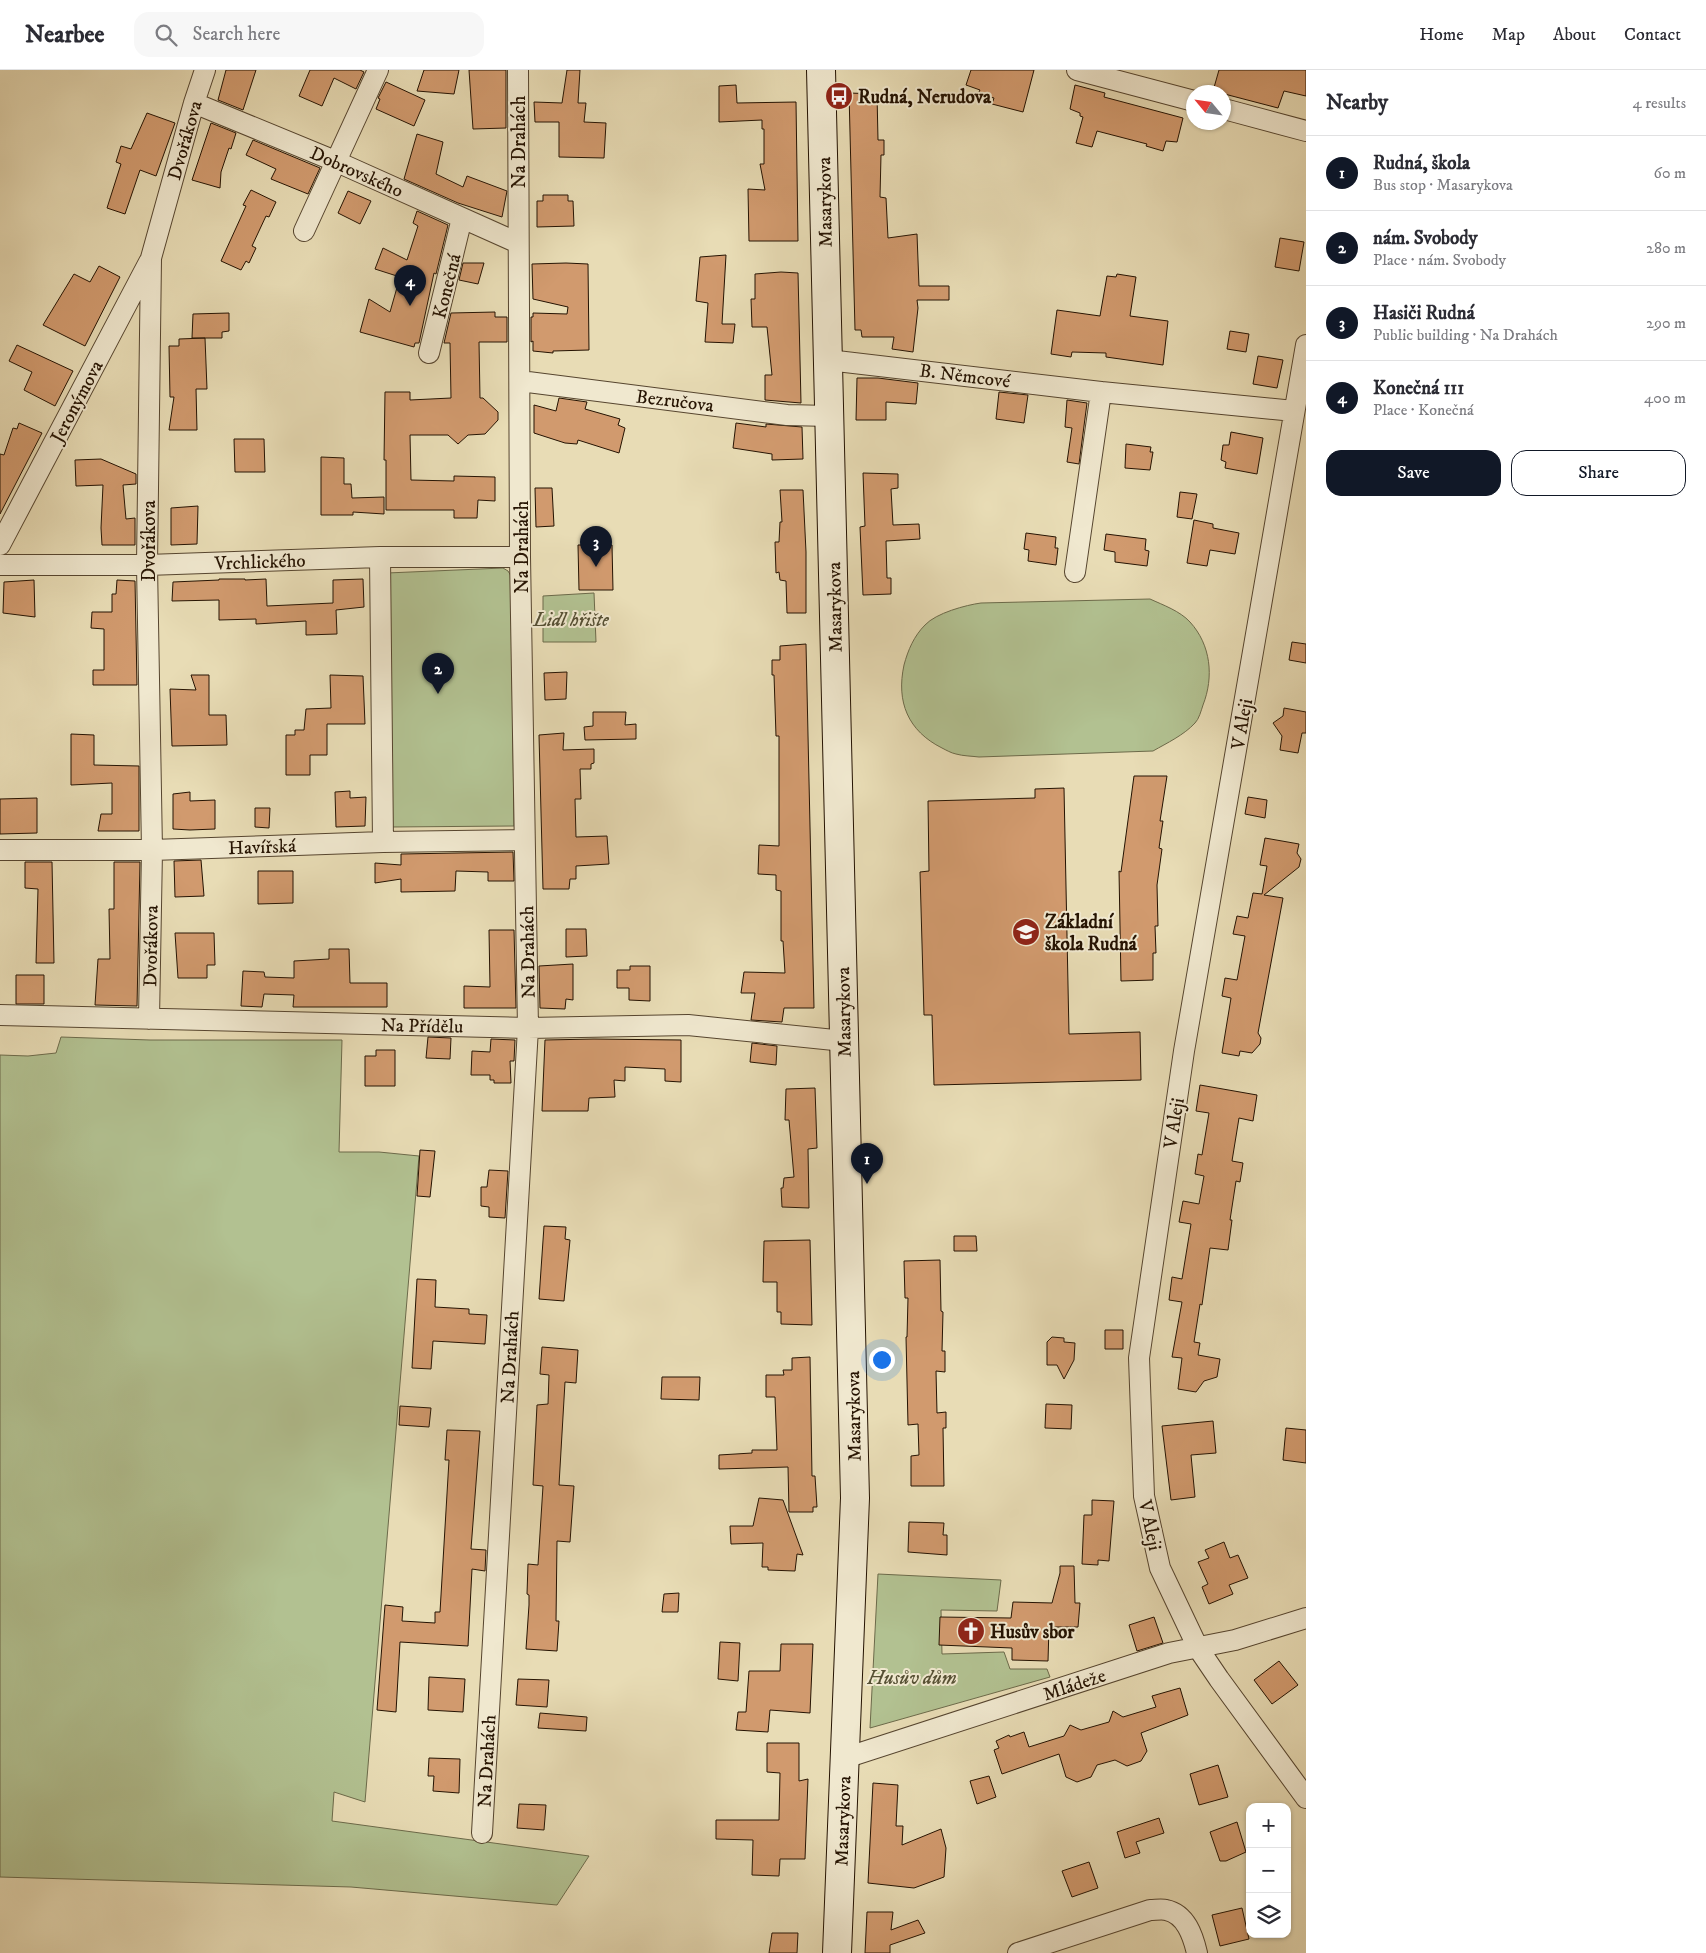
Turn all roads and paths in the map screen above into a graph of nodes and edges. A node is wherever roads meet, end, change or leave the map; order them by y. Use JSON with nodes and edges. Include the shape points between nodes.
{"nodes":[{"id":1,"x":205,"y":70,"type":"edge"},
{"id":2,"x":378,"y":70,"type":"edge"},
{"id":3,"x":518,"y":70,"type":"edge"},
{"id":4,"x":821,"y":70,"type":"edge"},
{"id":5,"x":1077,"y":70,"type":"edge"},
{"id":6,"x":1186,"y":99,"type":"edge"},
{"id":7,"x":194,"y":103,"type":"junction"},
{"id":8,"x":1231,"y":111,"type":"edge"},
{"id":9,"x":1306,"y":132,"type":"edge"},
{"id":10,"x":335,"y":161,"type":"junction"},
{"id":11,"x":462,"y":218,"type":"junction"},
{"id":12,"x":304,"y":231,"type":"dead end"},
{"id":13,"x":518,"y":243,"type":"junction"},
{"id":14,"x":151,"y":258,"type":"junction"},
{"id":15,"x":1306,"y":345,"type":"edge"},
{"id":16,"x":430,"y":353,"type":"dead end"},
{"id":17,"x":828,"y":360,"type":"junction"},
{"id":18,"x":520,"y":381,"type":"junction"},
{"id":19,"x":1101,"y":392,"type":"junction"},
{"id":20,"x":1294,"y":411,"type":"junction"},
{"id":21,"x":829,"y":416,"type":"junction"},
{"id":22,"x":0,"y":544,"type":"edge"},
{"id":23,"x":380,"y":557,"type":"junction"},
{"id":24,"x":520,"y":557,"type":"junction"},
{"id":25,"x":0,"y":565,"type":"edge"},
{"id":26,"x":147,"y":565,"type":"junction"},
{"id":27,"x":1075,"y":572,"type":"dead end"},
{"id":28,"x":524,"y":840,"type":"junction"},
{"id":29,"x":383,"y":842,"type":"junction"},
{"id":30,"x":0,"y":850,"type":"edge"},
{"id":31,"x":152,"y":850,"type":"junction"},
{"id":32,"x":0,"y":1015,"type":"edge"},
{"id":33,"x":149,"y":1019,"type":"junction"},
{"id":34,"x":528,"y":1028,"type":"junction"},
{"id":35,"x":844,"y":1041,"type":"junction"},
{"id":36,"x":1306,"y":1618,"type":"edge"},
{"id":37,"x":1198,"y":1648,"type":"junction"},
{"id":38,"x":845,"y":1758,"type":"junction"},
{"id":39,"x":1306,"y":1798,"type":"edge"},
{"id":40,"x":482,"y":1833,"type":"dead end"},
{"id":41,"x":837,"y":1953,"type":"edge"},
{"id":42,"x":1018,"y":1953,"type":"edge"},
{"id":43,"x":1197,"y":1953,"type":"edge"}],
"edges":[{"from":1,"to":7,"type":"street","name":"Dvořákova"},
{"from":2,"to":10,"type":"street"},
{"from":3,"to":13,"type":"street","name":"Na Drahách"},
{"from":4,"to":17,"type":"main road","name":"Masarykova"},
{"from":5,"to":6,"type":"street"},
{"from":7,"to":10,"type":"street","name":"Dobrovského"},
{"from":7,"to":14,"type":"street","name":"Dvořákova"},
{"from":8,"to":9,"type":"street"},
{"from":10,"to":11,"type":"street","name":"Dobrovského"},
{"from":10,"to":12,"type":"street"},
{"from":11,"to":13,"type":"street","name":"Dobrovského"},
{"from":11,"to":16,"type":"street","name":"Konečná"},
{"from":13,"to":18,"type":"street","name":"Na Drahách"},
{"from":14,"to":22,"type":"street","name":"Jeronýmova"},
{"from":14,"to":26,"type":"street","name":"Dvořákova"},
{"from":15,"to":20,"type":"street","name":"V Aleji"},
{"from":17,"to":19,"type":"street","name":"B. Němcové"},
{"from":17,"to":21,"type":"main road","name":"Masarykova"},
{"from":18,"to":21,"type":"street","name":"Bezručova","via":[[788,415]]},
{"from":18,"to":24,"type":"street","name":"Na Drahách"},
{"from":19,"to":20,"type":"street","name":"B. Němcové"},
{"from":19,"to":27,"type":"street"},
{"from":20,"to":37,"type":"street","name":"V Aleji","via":[[1184,1051],[1139,1358],[1144,1496],[1160,1568]]},
{"from":21,"to":35,"type":"main road","name":"Masarykova"},
{"from":23,"to":24,"type":"street","name":"Vrchlického"},
{"from":23,"to":26,"type":"street","name":"Vrchlického"},
{"from":23,"to":29,"type":"street"},
{"from":24,"to":28,"type":"street","name":"Na Drahách"},
{"from":25,"to":26,"type":"street","name":"Vrchlického"},
{"from":26,"to":31,"type":"street","name":"Dvořákova"},
{"from":28,"to":29,"type":"street","name":"Havířská"},
{"from":28,"to":34,"type":"street","name":"Na Drahách"},
{"from":29,"to":31,"type":"street","name":"Havířská"},
{"from":30,"to":31,"type":"street","name":"Havířská"},
{"from":31,"to":33,"type":"street","name":"Dvořákova"},
{"from":32,"to":33,"type":"street","name":"Na Přídělu"},
{"from":33,"to":34,"type":"street","name":"Na Přídělu"},
{"from":34,"to":35,"type":"street","name":"Na Přídělu","via":[[688,1025]]},
{"from":34,"to":40,"type":"street","name":"Na Drahách"},
{"from":35,"to":38,"type":"main road","name":"Masarykova","via":[[855,1498]]},
{"from":36,"to":37,"type":"street","name":"Mládeže"},
{"from":37,"to":38,"type":"street","name":"Mládeže","via":[[1169,1653]]},
{"from":37,"to":39,"type":"street","name":"V Aleji"},
{"from":38,"to":41,"type":"main road","name":"Masarykova"},
{"from":42,"to":43,"type":"street","via":[[1150,1910],[1166,1910],[1183,1918]]}]}
